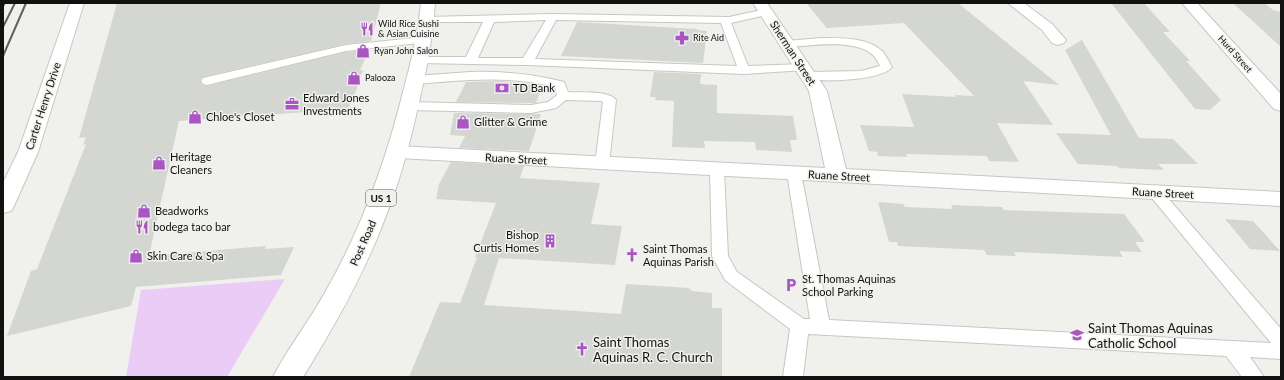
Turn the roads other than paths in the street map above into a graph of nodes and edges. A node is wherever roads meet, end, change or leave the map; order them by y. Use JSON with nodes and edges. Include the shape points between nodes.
{"nodes":[{"id":1,"x":78,"y":3,"type":"edge"},
{"id":2,"x":1016,"y":3,"type":"edge"},
{"id":3,"x":1189,"y":3,"type":"edge"},
{"id":4,"x":763,"y":8,"type":"edge"},
{"id":5,"x":553,"y":17,"type":"junction"},
{"id":6,"x":490,"y":19,"type":"junction"},
{"id":7,"x":725,"y":20,"type":"junction"},
{"id":8,"x":1058,"y":40,"type":"dead end"},
{"id":9,"x":423,"y":41,"type":"edge"},
{"id":10,"x":787,"y":44,"type":"junction"},
{"id":11,"x":471,"y":60,"type":"junction"},
{"id":12,"x":527,"y":62,"type":"junction"},
{"id":13,"x":744,"y":70,"type":"junction"},
{"id":14,"x":806,"y":72,"type":"junction"},
{"id":15,"x":207,"y":81,"type":"dead end"},
{"id":16,"x":563,"y":96,"type":"junction"},
{"id":17,"x":1281,"y":105,"type":"edge"},
{"id":18,"x":410,"y":106,"type":"junction"},
{"id":19,"x":398,"y":152,"type":"junction"},
{"id":20,"x":602,"y":164,"type":"junction"},
{"id":21,"x":717,"y":170,"type":"junction"},
{"id":22,"x":794,"y":173,"type":"junction"},
{"id":23,"x":837,"y":175,"type":"junction"},
{"id":24,"x":1155,"y":192,"type":"junction"},
{"id":25,"x":1281,"y":199,"type":"edge"},
{"id":26,"x":3,"y":206,"type":"edge"},
{"id":27,"x":800,"y":326,"type":"junction"},
{"id":28,"x":821,"y":327,"type":"junction"},
{"id":29,"x":1281,"y":342,"type":"edge"},
{"id":30,"x":1232,"y":349,"type":"junction"},
{"id":31,"x":1281,"y":351,"type":"edge"},
{"id":32,"x":288,"y":377,"type":"edge"},
{"id":33,"x":793,"y":377,"type":"edge"},
{"id":34,"x":1254,"y":377,"type":"edge"}],
"edges":[{"from":1,"to":26,"type":"street","name":"Carter Henry Drive","via":[[28,152]]},
{"from":2,"to":8,"type":"street","via":[[1048,27]]},
{"from":3,"to":17,"type":"street","name":"Hurd Street"},
{"from":4,"to":7,"type":"lane"},
{"from":4,"to":10,"type":"street","name":"Sherman Street"},
{"from":5,"to":6,"type":"lane"},
{"from":5,"to":7,"type":"lane"},
{"from":5,"to":12,"type":"lane"},
{"from":6,"to":9,"type":"lane"},
{"from":6,"to":11,"type":"lane"},
{"from":7,"to":13,"type":"lane"},
{"from":9,"to":11,"type":"lane"},
{"from":9,"to":15,"type":"lane","via":[[346,48]]},
{"from":9,"to":16,"type":"lane","via":[[469,75],[541,79],[560,84]]},
{"from":9,"to":18,"type":"street","name":"Post Road","number":"US 1"},
{"from":10,"to":14,"type":"street","name":"Sherman Street"},
{"from":10,"to":14,"type":"lane","via":[[863,44],[877,52],[886,67],[871,74]]},
{"from":11,"to":12,"type":"lane"},
{"from":12,"to":13,"type":"lane"},
{"from":13,"to":14,"type":"lane"},
{"from":14,"to":23,"type":"street","name":"Sherman Street","via":[[818,91]]},
{"from":16,"to":18,"type":"lane","via":[[552,105],[531,109]]},
{"from":16,"to":20,"type":"lane","via":[[603,97],[610,100]]},
{"from":18,"to":19,"type":"street","name":"Post Road","number":"US 1"},
{"from":19,"to":20,"type":"street","name":"Ruane Street"},
{"from":19,"to":32,"type":"street","name":"Post Road","number":"US 1","via":[[353,265]]},
{"from":20,"to":21,"type":"street","name":"Ruane Street"},
{"from":21,"to":22,"type":"street","name":"Ruane Street"},
{"from":21,"to":27,"type":"lane","via":[[720,256],[731,276]]},
{"from":22,"to":23,"type":"street","name":"Ruane Street"},
{"from":22,"to":28,"type":"lane"},
{"from":23,"to":24,"type":"street","name":"Ruane Street"},
{"from":24,"to":25,"type":"street","name":"Ruane Street"},
{"from":24,"to":29,"type":"lane"},
{"from":27,"to":28,"type":"lane"},
{"from":27,"to":33,"type":"lane"},
{"from":28,"to":30,"type":"lane"},
{"from":30,"to":31,"type":"lane"},
{"from":30,"to":34,"type":"lane"}]}
